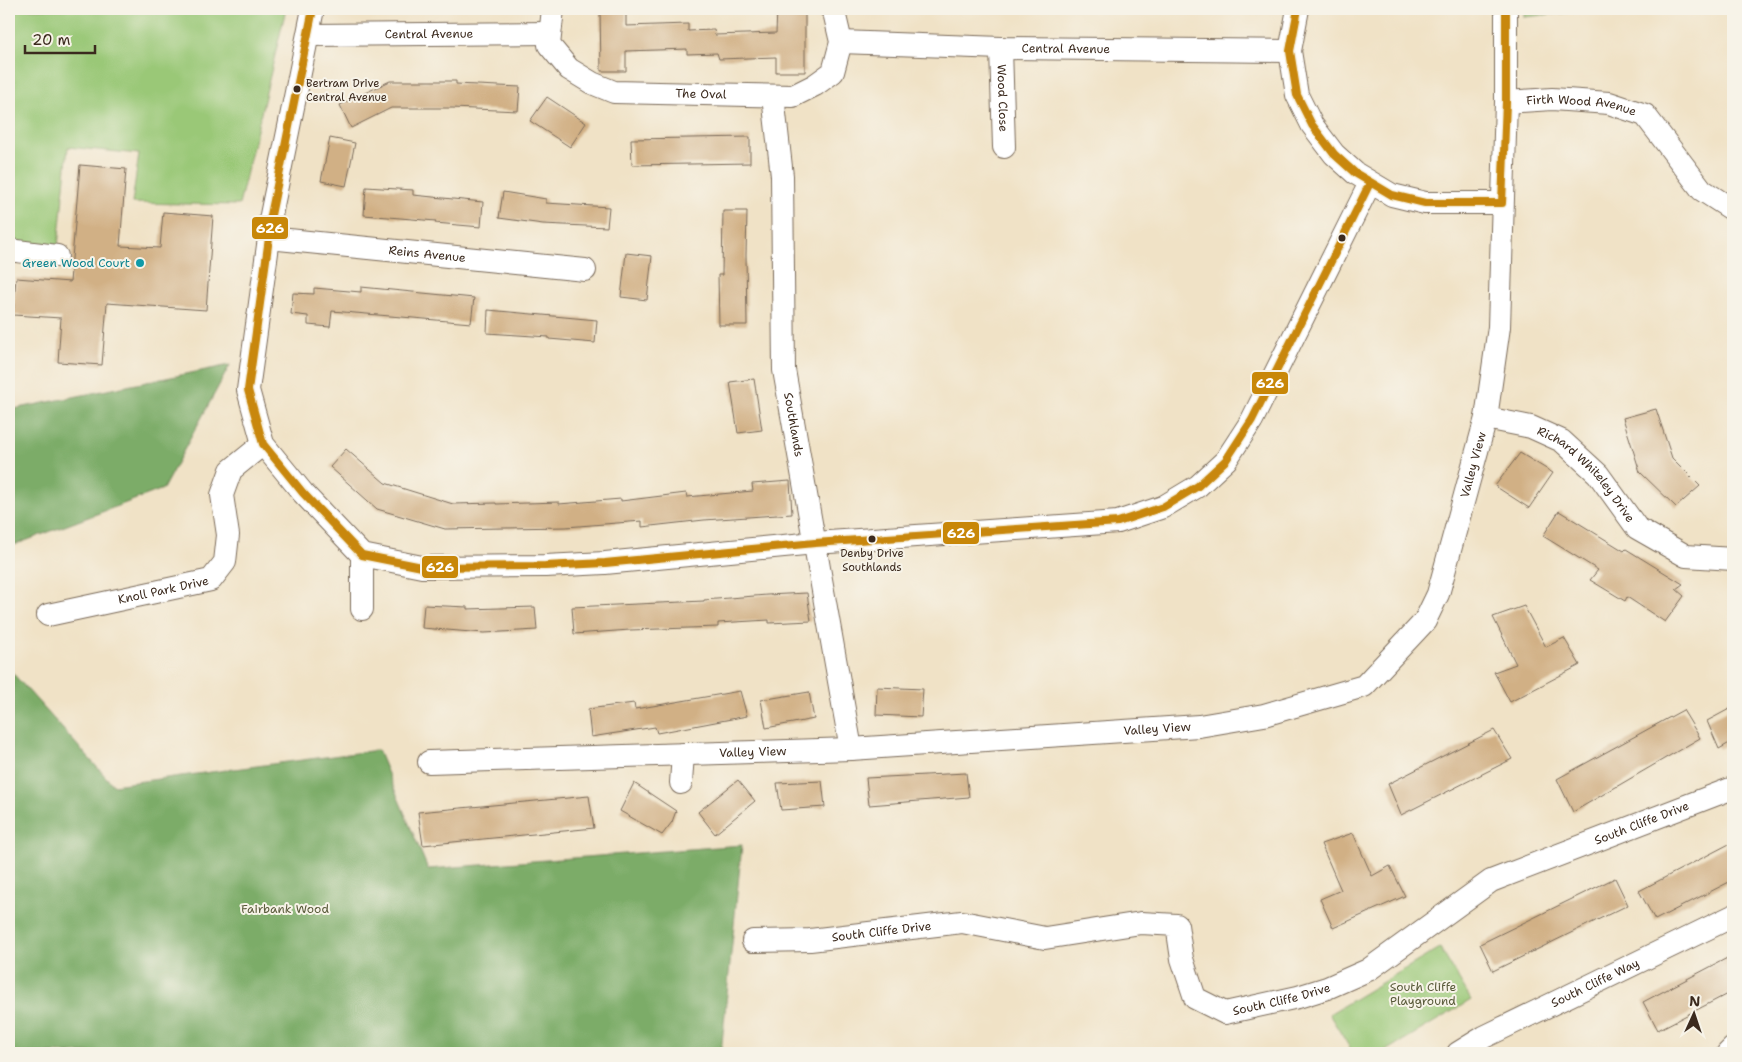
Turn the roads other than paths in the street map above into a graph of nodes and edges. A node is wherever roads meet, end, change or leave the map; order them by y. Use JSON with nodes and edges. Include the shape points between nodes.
{"nodes":[{"id":1,"x":314,"y":9,"type":"edge"},
{"id":2,"x":553,"y":9,"type":"edge"},
{"id":3,"x":832,"y":9,"type":"edge"},
{"id":4,"x":1298,"y":9,"type":"edge"},
{"id":5,"x":1506,"y":9,"type":"edge"},
{"id":6,"x":550,"y":34,"type":"junction"},
{"id":7,"x":308,"y":35,"type":"junction"},
{"id":8,"x":842,"y":42,"type":"junction"},
{"id":9,"x":1001,"y":48,"type":"junction"},
{"id":10,"x":1290,"y":51,"type":"junction"},
{"id":11,"x":773,"y":96,"type":"junction"},
{"id":12,"x":1506,"y":102,"type":"junction"},
{"id":13,"x":1004,"y":147,"type":"dead end"},
{"id":14,"x":1370,"y":183,"type":"junction"},
{"id":15,"x":1502,"y":203,"type":"junction"},
{"id":16,"x":1733,"y":210,"type":"edge"},
{"id":17,"x":269,"y":238,"type":"junction"},
{"id":18,"x":9,"y":250,"type":"edge"},
{"id":19,"x":57,"y":256,"type":"dead end"},
{"id":20,"x":585,"y":270,"type":"dead end"},
{"id":21,"x":1486,"y":418,"type":"junction"},
{"id":22,"x":263,"y":444,"type":"junction"},
{"id":23,"x":815,"y":543,"type":"junction"},
{"id":24,"x":362,"y":555,"type":"junction"},
{"id":25,"x":1733,"y":559,"type":"edge"},
{"id":26,"x":362,"y":609,"type":"dead end"},
{"id":27,"x":48,"y":615,"type":"dead end"},
{"id":28,"x":851,"y":749,"type":"junction"},
{"id":29,"x":682,"y":754,"type":"junction"},
{"id":30,"x":429,"y":762,"type":"dead end"},
{"id":31,"x":681,"y":783,"type":"dead end"},
{"id":32,"x":1733,"y":788,"type":"edge"},
{"id":33,"x":1733,"y":916,"type":"edge"},
{"id":34,"x":753,"y":941,"type":"dead end"},
{"id":35,"x":1733,"y":1048,"type":"edge"},
{"id":36,"x":1458,"y":1053,"type":"edge"},
{"id":37,"x":1728,"y":1053,"type":"edge"}],
"edges":[{"from":1,"to":7,"type":"street"},
{"from":2,"to":6,"type":"street","name":"The Oval"},
{"from":3,"to":8,"type":"street"},
{"from":4,"to":10,"type":"street"},
{"from":5,"to":12,"type":"street","name":"Valley View"},
{"from":6,"to":7,"type":"street","name":"Central Avenue"},
{"from":6,"to":11,"type":"street","name":"The Oval","via":[[550,45],[570,68],[592,83],[614,92]]},
{"from":7,"to":17,"type":"street"},
{"from":8,"to":9,"type":"street","name":"Central Avenue"},
{"from":8,"to":11,"type":"street","name":"The Oval","via":[[833,72],[793,96]]},
{"from":9,"to":10,"type":"street","name":"Central Avenue"},
{"from":9,"to":13,"type":"street","name":"Wood Close"},
{"from":10,"to":14,"type":"street","via":[[1297,95],[1312,125],[1334,154]]},
{"from":11,"to":23,"type":"street","name":"Southlands","via":[[782,176],[784,370]]},
{"from":12,"to":15,"type":"street","name":"Valley View"},
{"from":12,"to":16,"type":"street","name":"Firth Wood Avenue","via":[[1552,99],[1609,103],[1645,116],[1702,190]]},
{"from":14,"to":15,"type":"street","via":[[1392,195],[1425,203]]},
{"from":14,"to":23,"type":"street","via":[[1252,420],[1226,460],[1198,486],[1163,507],[1118,522]]},
{"from":15,"to":21,"type":"street","name":"Valley View","via":[[1499,327]]},
{"from":17,"to":20,"type":"street","name":"Reins Avenue"},
{"from":17,"to":22,"type":"street","via":[[248,390]]},
{"from":18,"to":19,"type":"street"},
{"from":21,"to":25,"type":"street","name":"Richard Whiteley Drive","via":[[1531,427],[1562,441],[1598,474],[1637,528],[1686,556]]},
{"from":21,"to":28,"type":"street","name":"Valley View","via":[[1438,594],[1425,620],[1364,686],[1264,715],[1199,726]]},
{"from":22,"to":24,"type":"street","via":[[303,493]]},
{"from":22,"to":27,"type":"street","name":"Knoll Park Drive","via":[[231,470],[222,495],[228,535],[225,562],[211,580]]},
{"from":23,"to":24,"type":"street","via":[[545,566],[422,567]]},
{"from":23,"to":28,"type":"street","name":"Southlands"},
{"from":24,"to":26,"type":"street"},
{"from":28,"to":29,"type":"street","name":"Valley View"},
{"from":29,"to":30,"type":"street","name":"Valley View"},
{"from":29,"to":31,"type":"street"},
{"from":32,"to":34,"type":"street","name":"South Cliffe Drive","via":[[1491,881],[1368,970],[1298,997],[1225,1013],[1195,998],[1182,959],[1177,925],[1141,923],[1045,938],[962,922],[810,940]]},
{"from":33,"to":36,"type":"street","name":"South Cliffe Way","via":[[1484,1037]]},
{"from":35,"to":37,"type":"street"}]}
